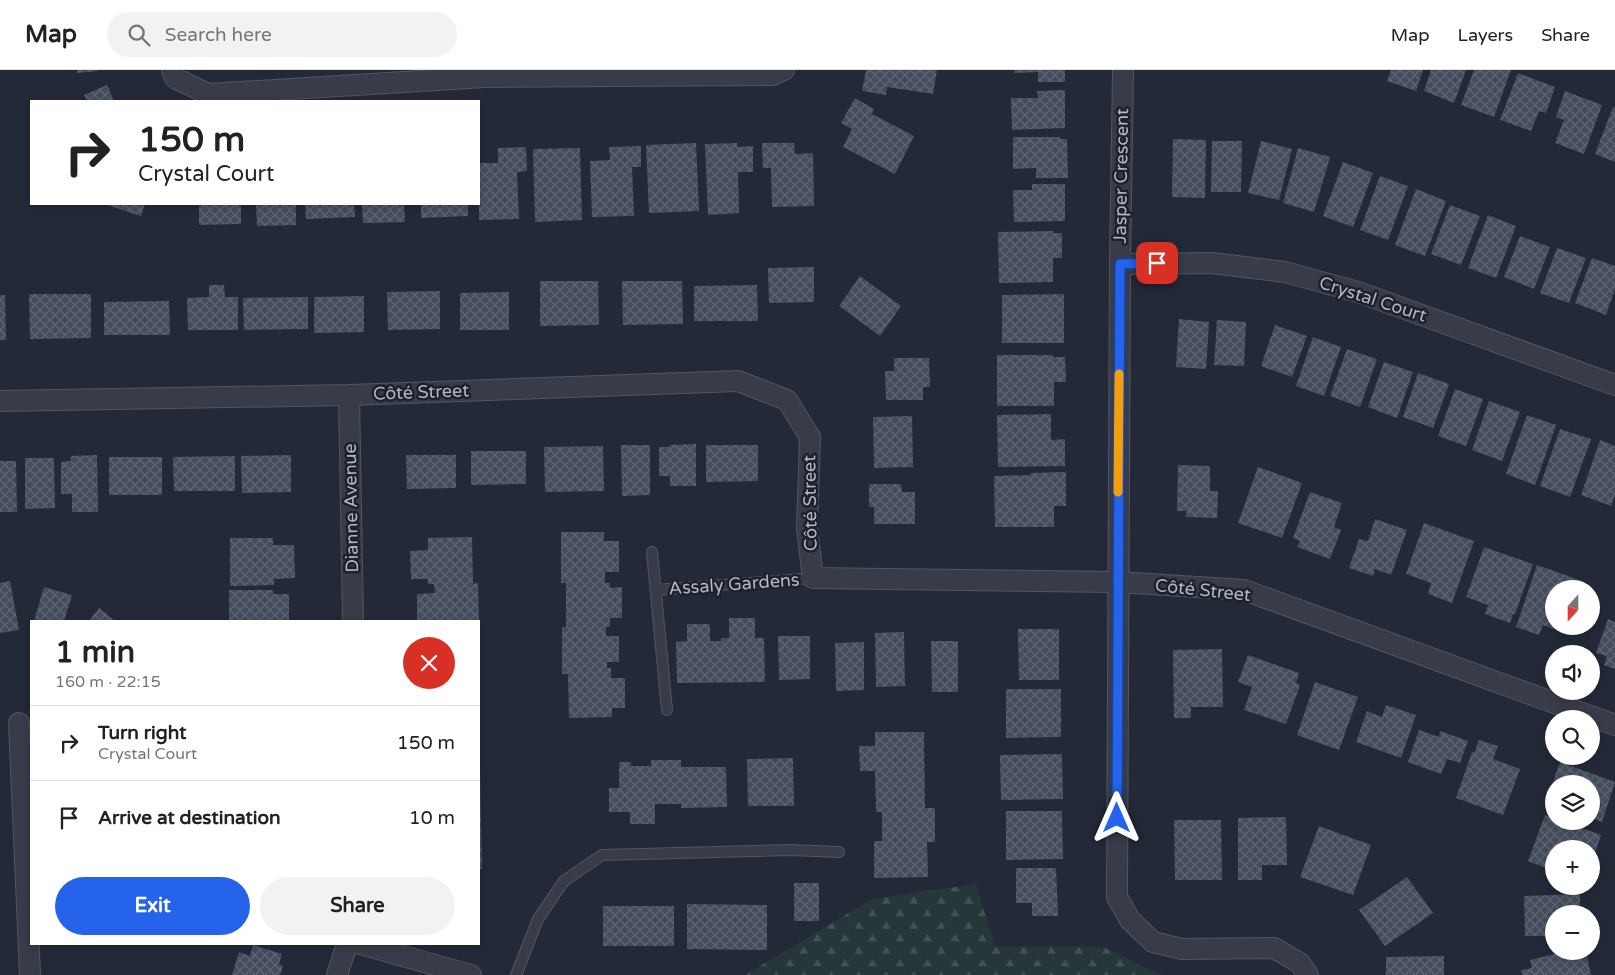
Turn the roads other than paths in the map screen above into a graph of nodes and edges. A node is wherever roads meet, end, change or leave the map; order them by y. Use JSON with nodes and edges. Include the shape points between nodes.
{"nodes":[{"id":1,"x":172,"y":70,"type":"edge"},
{"id":2,"x":784,"y":70,"type":"edge"},
{"id":3,"x":1123,"y":70,"type":"edge"},
{"id":4,"x":485,"y":74,"type":"edge"},
{"id":5,"x":1120,"y":264,"type":"junction"},
{"id":6,"x":1615,"y":385,"type":"edge"},
{"id":7,"x":349,"y":395,"type":"junction"},
{"id":8,"x":0,"y":400,"type":"edge"},
{"id":9,"x":652,"y":552,"type":"dead end"},
{"id":10,"x":813,"y":578,"type":"junction"},
{"id":11,"x":1118,"y":582,"type":"junction"},
{"id":12,"x":656,"y":590,"type":"junction"},
{"id":13,"x":353,"y":620,"type":"edge"},
{"id":14,"x":667,"y":710,"type":"dead end"},
{"id":15,"x":19,"y":723,"type":"dead end"},
{"id":16,"x":1615,"y":725,"type":"edge"},
{"id":17,"x":839,"y":852,"type":"dead end"},
{"id":18,"x":346,"y":945,"type":"edge"},
{"id":19,"x":364,"y":945,"type":"edge"},
{"id":20,"x":30,"y":975,"type":"edge"},
{"id":21,"x":337,"y":975,"type":"edge"},
{"id":22,"x":471,"y":975,"type":"edge"},
{"id":23,"x":516,"y":975,"type":"edge"},
{"id":24,"x":1308,"y":975,"type":"edge"}],
"edges":[{"from":1,"to":4,"type":"street","via":[[175,78],[208,94]]},
{"from":2,"to":4,"type":"street","via":[[773,75]]},
{"from":3,"to":5,"type":"street","name":"Jasper Crescent"},
{"from":5,"to":6,"type":"street","name":"Crystal Court","via":[[1212,263],[1285,272],[1358,292]]},
{"from":5,"to":11,"type":"street","name":"Jasper Crescent"},
{"from":7,"to":8,"type":"street","name":"Côté Street"},
{"from":7,"to":10,"type":"street","name":"Côté Street","via":[[738,381],[787,400],[810,437],[807,528]]},
{"from":7,"to":13,"type":"street","name":"Dianne Avenue"},
{"from":9,"to":12,"type":"lane","name":"Assaly Gardens"},
{"from":10,"to":11,"type":"street","name":"Côté Street"},
{"from":10,"to":12,"type":"lane","name":"Assaly Gardens"},
{"from":11,"to":16,"type":"street","name":"Côté Street","via":[[1244,590]]},
{"from":11,"to":24,"type":"street","name":"Jasper Crescent","via":[[1117,897],[1130,920],[1153,942],[1182,949],[1274,948],[1300,962]]},
{"from":12,"to":14,"type":"lane","name":"Assaly Gardens"},
{"from":15,"to":20,"type":"street"},
{"from":17,"to":23,"type":"lane","via":[[790,850],[602,855],[564,881],[538,919]]},
{"from":18,"to":21,"type":"street"},
{"from":19,"to":22,"type":"street"}]}
